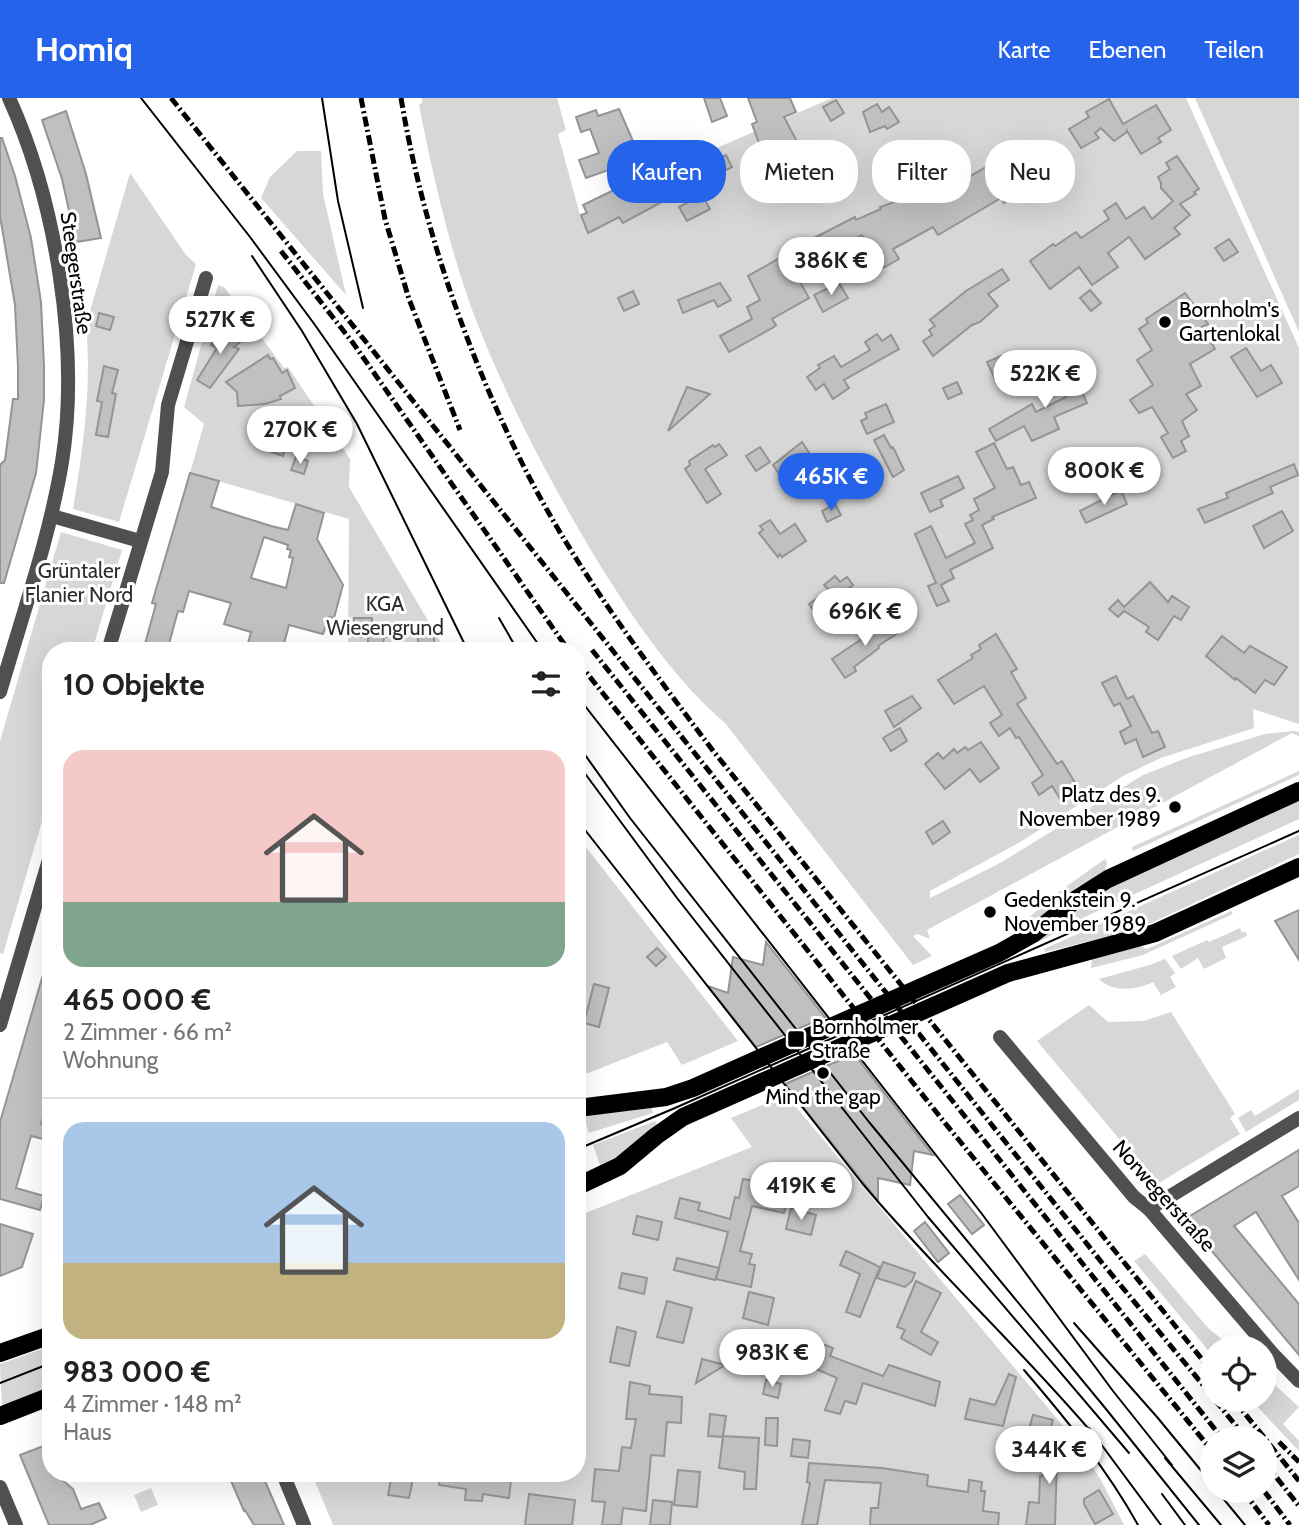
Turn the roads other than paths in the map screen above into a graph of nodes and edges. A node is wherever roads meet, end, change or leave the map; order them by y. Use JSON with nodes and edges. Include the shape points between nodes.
{"nodes":[{"id":1,"x":9,"y":98,"type":"edge"},
{"id":2,"x":206,"y":278,"type":"dead end"},
{"id":3,"x":52,"y":516,"type":"junction"},
{"id":4,"x":139,"y":541,"type":"junction"},
{"id":5,"x":111,"y":642,"type":"edge"},
{"id":6,"x":0,"y":692,"type":"edge"},
{"id":7,"x":1299,"y":791,"type":"edge"},
{"id":8,"x":1299,"y":867,"type":"edge"},
{"id":9,"x":42,"y":878,"type":"edge"},
{"id":10,"x":6,"y":978,"type":"edge"},
{"id":11,"x":0,"y":1025,"type":"edge"},
{"id":12,"x":1000,"y":1037,"type":"dead end"},
{"id":13,"x":586,"y":1106,"type":"edge"},
{"id":14,"x":1299,"y":1118,"type":"edge"},
{"id":15,"x":586,"y":1182,"type":"edge"},
{"id":16,"x":1150,"y":1209,"type":"junction"},
{"id":17,"x":42,"y":1338,"type":"edge"},
{"id":18,"x":0,"y":1353,"type":"edge"},
{"id":19,"x":1299,"y":1381,"type":"edge"},
{"id":20,"x":42,"y":1400,"type":"edge"},
{"id":21,"x":0,"y":1416,"type":"edge"},
{"id":22,"x":286,"y":1482,"type":"edge"},
{"id":23,"x":0,"y":1488,"type":"edge"},
{"id":24,"x":16,"y":1525,"type":"edge"},
{"id":25,"x":304,"y":1525,"type":"edge"}],
"edges":[{"from":1,"to":3,"type":"street","name":"Steegerstraße","via":[[43,195],[65,317],[67,402]]},
{"from":2,"to":4,"type":"street","via":[[169,405],[162,471]]},
{"from":3,"to":4,"type":"street"},
{"from":3,"to":6,"type":"street","name":"Steegerstraße"},
{"from":4,"to":5,"type":"street"},
{"from":7,"to":13,"type":"main road","via":[[1108,879],[999,953],[693,1088],[666,1097]]},
{"from":8,"to":15,"type":"main road","via":[[1155,933],[1008,973],[702,1108],[670,1125],[620,1166]]},
{"from":9,"to":10,"type":"street"},
{"from":10,"to":11,"type":"street"},
{"from":12,"to":16,"type":"street","name":"Norwegerstraße","via":[[1134,1197]]},
{"from":14,"to":16,"type":"street"},
{"from":16,"to":19,"type":"street","name":"Norwegerstraße"},
{"from":17,"to":18,"type":"main road"},
{"from":20,"to":21,"type":"main road"},
{"from":22,"to":25,"type":"street"},
{"from":23,"to":24,"type":"street"}]}
